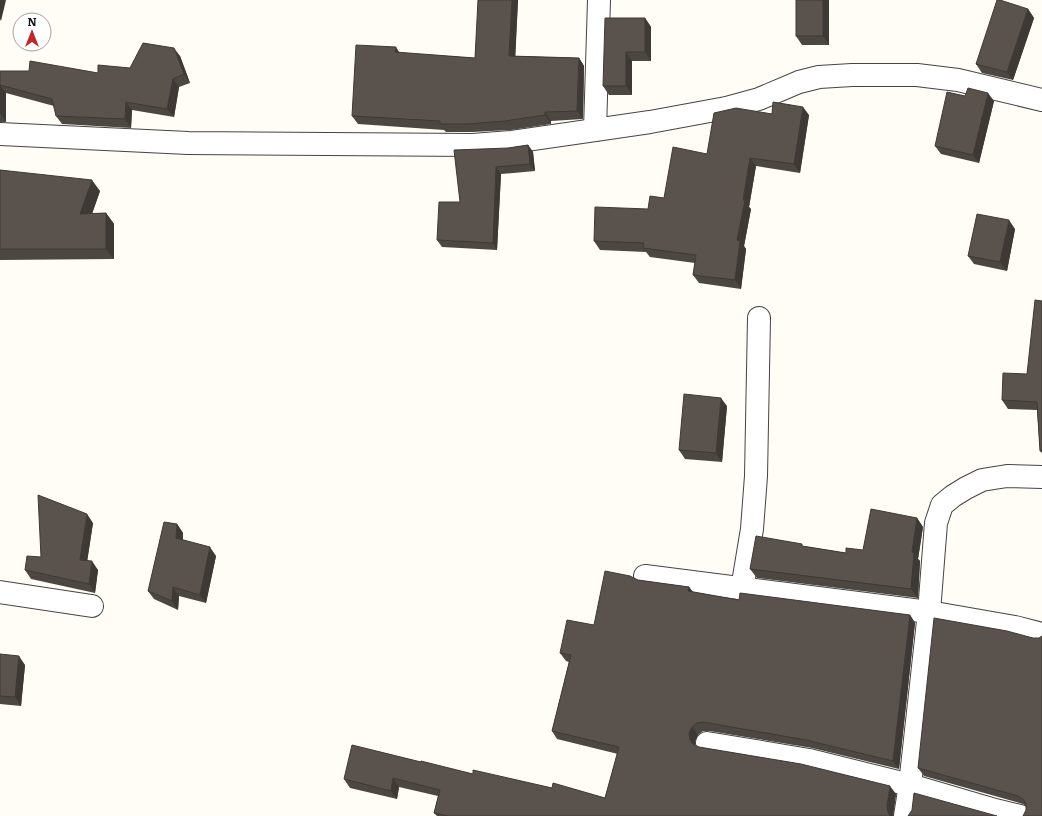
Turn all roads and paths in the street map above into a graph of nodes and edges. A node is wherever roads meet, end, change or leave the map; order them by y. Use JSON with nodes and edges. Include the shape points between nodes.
{"nodes":[{"id":1,"x":599,"y":0,"type":"edge"},
{"id":2,"x":1042,"y":100,"type":"edge"},
{"id":3,"x":595,"y":130,"type":"junction"},
{"id":4,"x":0,"y":134,"type":"edge"},
{"id":5,"x":759,"y":318,"type":"dead end"},
{"id":6,"x":1042,"y":477,"type":"edge"},
{"id":7,"x":645,"y":576,"type":"dead end"},
{"id":8,"x":742,"y":589,"type":"junction"},
{"id":9,"x":0,"y":592,"type":"edge"},
{"id":10,"x":92,"y":606,"type":"dead end"},
{"id":11,"x":929,"y":612,"type":"junction"},
{"id":12,"x":1042,"y":634,"type":"edge"},
{"id":13,"x":707,"y":743,"type":"dead end"},
{"id":14,"x":910,"y":785,"type":"junction"},
{"id":15,"x":905,"y":816,"type":"edge"},
{"id":16,"x":1020,"y":816,"type":"edge"}],
"edges":[{"from":1,"to":3,"type":"street"},
{"from":2,"to":3,"type":"street","via":[[958,80],[917,74],[852,74],[799,82],[726,108]]},
{"from":3,"to":4,"type":"street","via":[[473,145],[188,143]]},
{"from":5,"to":8,"type":"street","via":[[756,476],[752,529]]},
{"from":6,"to":11,"type":"street","via":[[1007,476],[982,480],[942,505],[936,523]]},
{"from":7,"to":8,"type":"street"},
{"from":8,"to":11,"type":"street"},
{"from":9,"to":10,"type":"street"},
{"from":11,"to":12,"type":"street"},
{"from":11,"to":14,"type":"street"},
{"from":13,"to":14,"type":"street","via":[[809,760]]},
{"from":14,"to":15,"type":"street"},
{"from":14,"to":16,"type":"street"}]}
